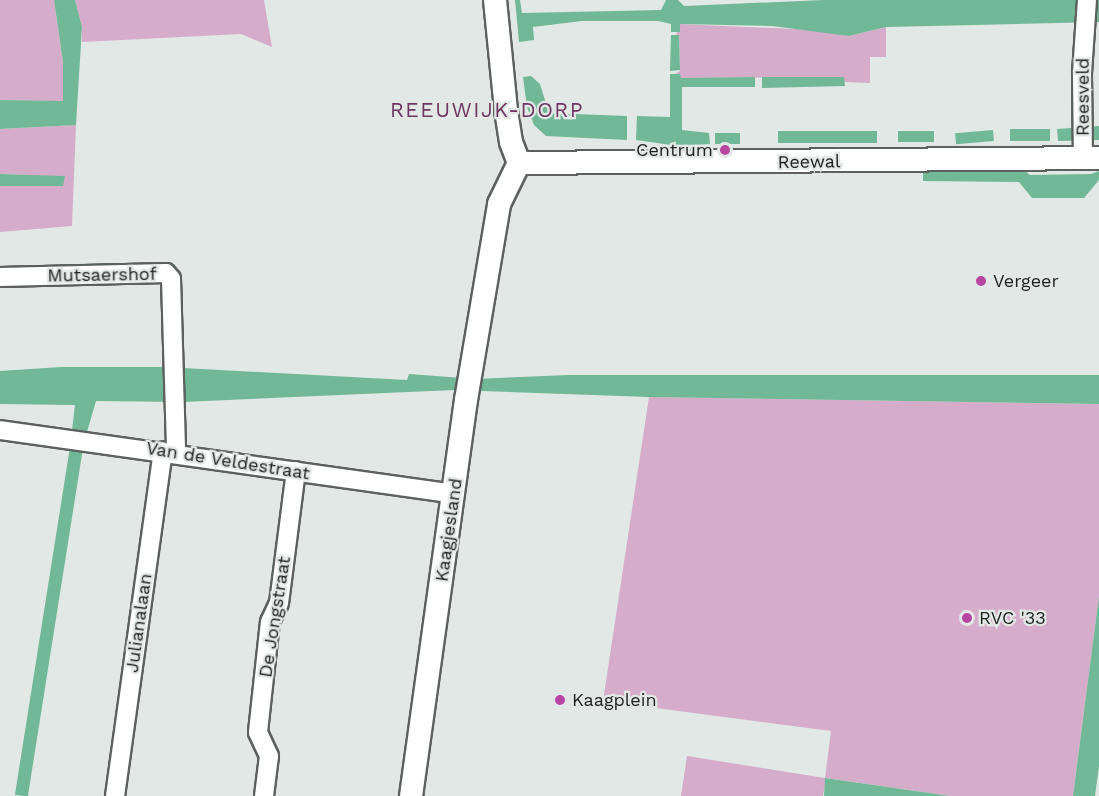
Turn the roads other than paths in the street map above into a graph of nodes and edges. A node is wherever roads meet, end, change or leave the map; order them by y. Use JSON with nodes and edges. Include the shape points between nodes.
{"nodes":[{"id":1,"x":495,"y":0,"type":"edge"},
{"id":2,"x":1087,"y":0,"type":"edge"},
{"id":3,"x":1088,"y":153,"type":"edge"},
{"id":4,"x":519,"y":162,"type":"junction"},
{"id":5,"x":0,"y":277,"type":"edge"},
{"id":6,"x":0,"y":430,"type":"edge"},
{"id":7,"x":169,"y":451,"type":"junction"},
{"id":8,"x":296,"y":471,"type":"junction"},
{"id":9,"x":455,"y":494,"type":"junction"},
{"id":10,"x":115,"y":796,"type":"edge"},
{"id":11,"x":264,"y":796,"type":"edge"},
{"id":12,"x":411,"y":796,"type":"edge"}],
"edges":[{"from":1,"to":4,"type":"street","via":[[507,121]]},
{"from":2,"to":3,"type":"street","name":"Reesveld","via":[[1082,119]]},
{"from":3,"to":4,"type":"street","name":"Reewal"},
{"from":4,"to":9,"type":"street","name":"Kaagjesland","via":[[499,204],[466,400]]},
{"from":5,"to":7,"type":"street","name":"Mutsaershof","via":[[166,273],[171,279],[177,399]]},
{"from":6,"to":7,"type":"street","name":"Van de Veldestraat"},
{"from":7,"to":8,"type":"street","name":"Van de Veldestraat"},
{"from":7,"to":10,"type":"street","name":"Julianalaan"},
{"from":8,"to":9,"type":"street","name":"Van de Veldestraat"},
{"from":8,"to":11,"type":"street","name":"De Jongstraat","via":[[279,603],[270,622],[258,732],[269,756]]},
{"from":9,"to":12,"type":"street","name":"Kaagjesland"}]}
